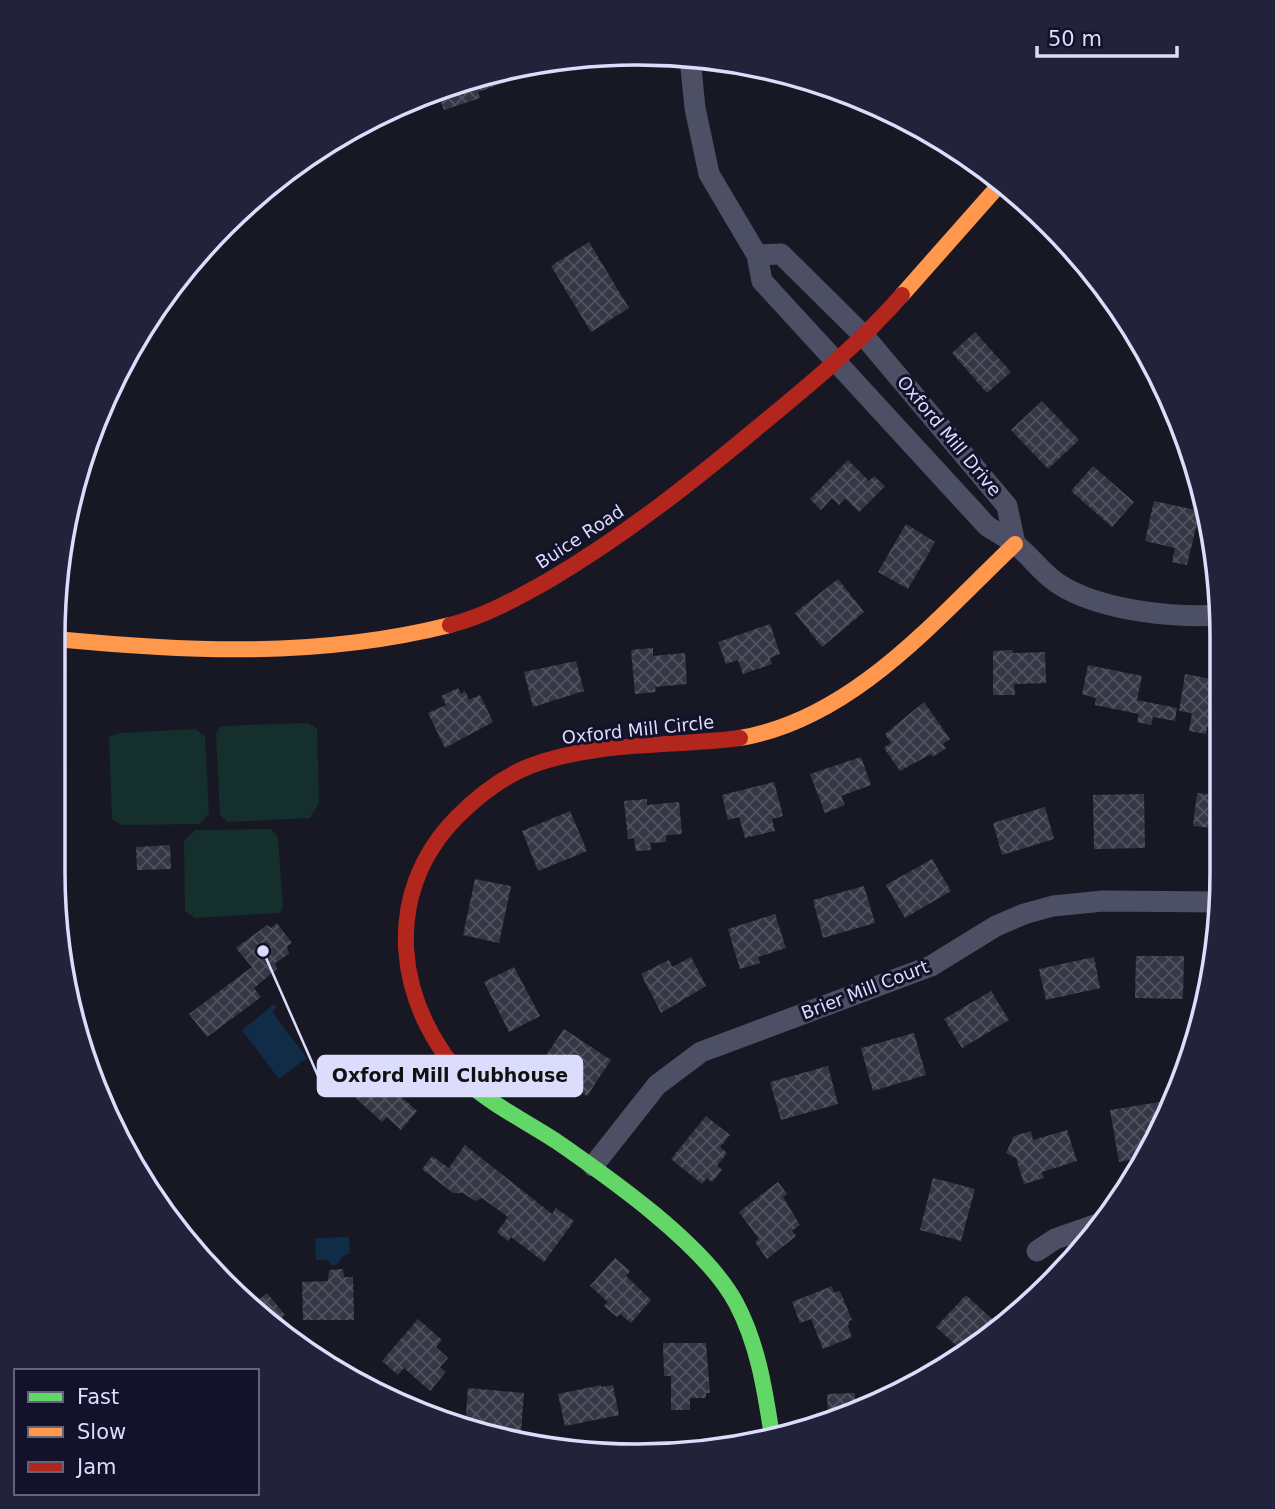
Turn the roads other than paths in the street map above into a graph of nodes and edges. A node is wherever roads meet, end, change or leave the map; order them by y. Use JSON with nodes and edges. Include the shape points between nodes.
{"nodes":[{"id":1,"x":691,"y":68,"type":"edge"},
{"id":2,"x":995,"y":190,"type":"edge"},
{"id":3,"x":757,"y":255,"type":"junction"},
{"id":4,"x":865,"y":337,"type":"junction"},
{"id":5,"x":837,"y":361,"type":"junction"},
{"id":6,"x":1015,"y":544,"type":"junction"},
{"id":7,"x":1209,"y":616,"type":"edge"},
{"id":8,"x":65,"y":640,"type":"edge"},
{"id":9,"x":1209,"y":902,"type":"edge"},
{"id":10,"x":593,"y":1166,"type":"junction"},
{"id":11,"x":1085,"y":1229,"type":"edge"},
{"id":12,"x":1037,"y":1251,"type":"dead end"},
{"id":13,"x":771,"y":1428,"type":"edge"}],
"edges":[{"from":1,"to":3,"type":"street","name":"Oxford Mill Drive","via":[[709,174]]},
{"from":2,"to":4,"type":"street","name":"Buice Road"},
{"from":3,"to":4,"type":"street","name":"Oxford Mill Drive","via":[[781,254]]},
{"from":3,"to":5,"type":"street","name":"Oxford Mill Drive","via":[[762,281]]},
{"from":4,"to":5,"type":"street","name":"Buice Road"},
{"from":4,"to":6,"type":"street","name":"Oxford Mill Drive","via":[[1007,506]]},
{"from":5,"to":6,"type":"street","name":"Oxford Mill Drive","via":[[987,526]]},
{"from":5,"to":8,"type":"street","name":"Buice Road","via":[[599,552],[511,601],[457,624],[315,650],[136,648]]},
{"from":6,"to":7,"type":"street","name":"Oxford Mill Drive","via":[[1068,590],[1180,617]]},
{"from":6,"to":10,"type":"street","name":"Oxford Mill Circle","via":[[875,674],[816,711],[777,729],[730,739],[579,753],[536,762],[477,795],[432,845],[409,889],[404,929],[409,974],[426,1027],[470,1084]]},
{"from":9,"to":10,"type":"street","name":"Brier Mill Court","via":[[1103,901],[1053,906],[1006,922],[896,981],[701,1052],[657,1085]]},
{"from":10,"to":13,"type":"street","name":"Oxford Mill Circle","via":[[658,1219],[725,1286],[756,1348]]},
{"from":11,"to":12,"type":"street"}]}
